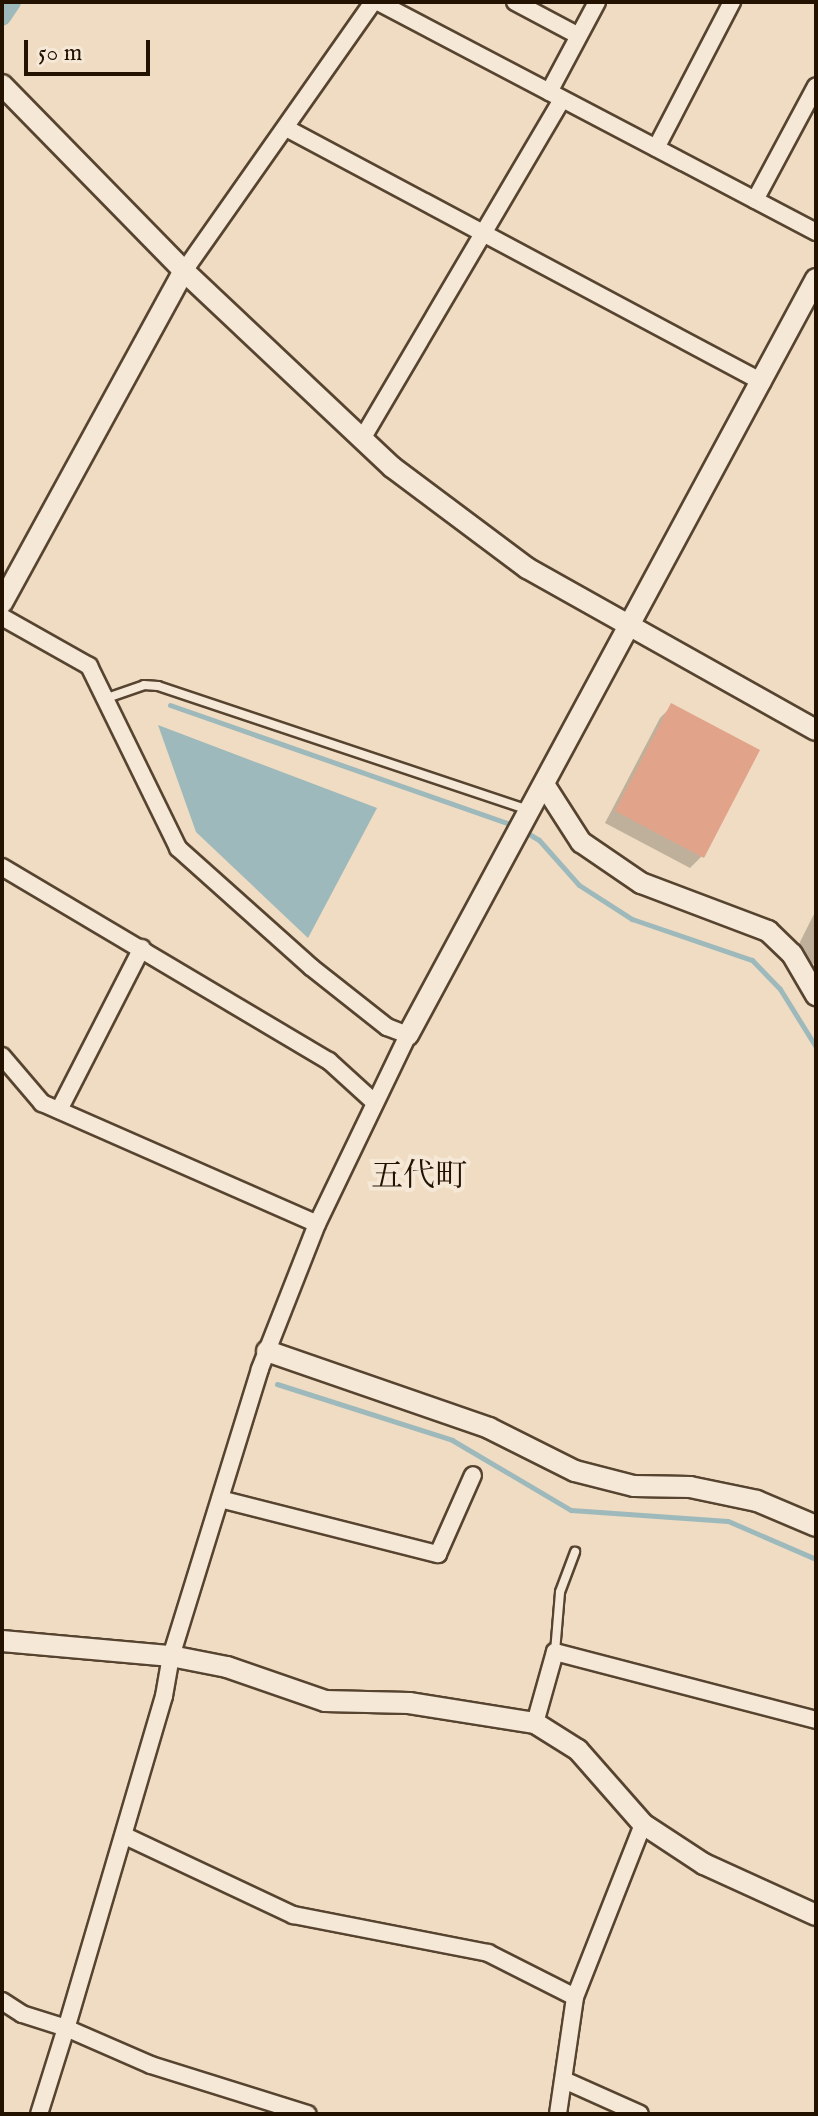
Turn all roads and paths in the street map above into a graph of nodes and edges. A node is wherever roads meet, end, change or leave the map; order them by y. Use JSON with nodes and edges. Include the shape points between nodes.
{"nodes":[{"id":1,"x":376,"y":2,"type":"edge"},
{"id":2,"x":515,"y":2,"type":"edge"},
{"id":3,"x":597,"y":2,"type":"edge"},
{"id":4,"x":732,"y":2,"type":"edge"},
{"id":5,"x":579,"y":36,"type":"junction"},
{"id":6,"x":816,"y":86,"type":"edge"},
{"id":7,"x":3,"y":89,"type":"edge"},
{"id":8,"x":556,"y":95,"type":"junction"},
{"id":9,"x":286,"y":128,"type":"junction"},
{"id":10,"x":656,"y":148,"type":"junction"},
{"id":11,"x":755,"y":200,"type":"junction"},
{"id":12,"x":816,"y":232,"type":"edge"},
{"id":13,"x":483,"y":233,"type":"junction"},
{"id":14,"x":184,"y":271,"type":"junction"},
{"id":15,"x":816,"y":279,"type":"edge"},
{"id":16,"x":762,"y":382,"type":"junction"},
{"id":17,"x":362,"y":439,"type":"junction"},
{"id":18,"x":2,"y":603,"type":"edge"},
{"id":19,"x":2,"y":617,"type":"edge"},
{"id":20,"x":631,"y":627,"type":"junction"},
{"id":21,"x":107,"y":698,"type":"junction"},
{"id":22,"x":816,"y":730,"type":"edge"},
{"id":23,"x":545,"y":786,"type":"junction"},
{"id":24,"x":531,"y":811,"type":"junction"},
{"id":25,"x":2,"y":867,"type":"edge"},
{"id":26,"x":142,"y":948,"type":"junction"},
{"id":27,"x":816,"y":995,"type":"edge"},
{"id":28,"x":408,"y":1035,"type":"junction"},
{"id":29,"x":2,"y":1056,"type":"edge"},
{"id":30,"x":373,"y":1101,"type":"junction"},
{"id":31,"x":59,"y":1110,"type":"junction"},
{"id":32,"x":317,"y":1224,"type":"junction"},
{"id":33,"x":267,"y":1351,"type":"junction"},
{"id":34,"x":473,"y":1475,"type":"dead end"},
{"id":35,"x":220,"y":1499,"type":"junction"},
{"id":36,"x":816,"y":1526,"type":"edge"},
{"id":37,"x":575,"y":1552,"type":"dead end"},
{"id":38,"x":2,"y":1641,"type":"edge"},
{"id":39,"x":555,"y":1652,"type":"junction"},
{"id":40,"x":171,"y":1656,"type":"junction"},
{"id":41,"x":816,"y":1720,"type":"edge"},
{"id":42,"x":535,"y":1723,"type":"junction"},
{"id":43,"x":643,"y":1824,"type":"junction"},
{"id":44,"x":125,"y":1836,"type":"junction"},
{"id":45,"x":816,"y":1915,"type":"edge"},
{"id":46,"x":575,"y":1997,"type":"junction"},
{"id":47,"x":2,"y":2001,"type":"edge"},
{"id":48,"x":66,"y":2028,"type":"junction"},
{"id":49,"x":564,"y":2080,"type":"junction"},
{"id":50,"x":39,"y":2114,"type":"edge"},
{"id":51,"x":307,"y":2114,"type":"edge"},
{"id":52,"x":558,"y":2114,"type":"edge"},
{"id":53,"x":640,"y":2114,"type":"edge"}],
"edges":[{"from":1,"to":8,"type":"street"},
{"from":1,"to":9,"type":"street"},
{"from":2,"to":5,"type":"street"},
{"from":3,"to":5,"type":"street"},
{"from":4,"to":10,"type":"street"},
{"from":5,"to":8,"type":"street"},
{"from":6,"to":11,"type":"street"},
{"from":7,"to":14,"type":"street"},
{"from":8,"to":10,"type":"street"},
{"from":8,"to":13,"type":"street"},
{"from":9,"to":13,"type":"street"},
{"from":9,"to":14,"type":"street"},
{"from":10,"to":11,"type":"street"},
{"from":11,"to":12,"type":"street"},
{"from":13,"to":16,"type":"street"},
{"from":13,"to":17,"type":"street"},
{"from":14,"to":17,"type":"street"},
{"from":14,"to":18,"type":"street"},
{"from":15,"to":16,"type":"street"},
{"from":16,"to":20,"type":"street"},
{"from":17,"to":20,"type":"street","via":[[527,568]]},
{"from":19,"to":21,"type":"street","via":[[85,661]]},
{"from":20,"to":22,"type":"street"},
{"from":20,"to":23,"type":"street"},
{"from":21,"to":24,"type":"lane","via":[[144,685],[158,686]]},
{"from":21,"to":28,"type":"street","via":[[178,848],[311,967],[387,1027]]},
{"from":23,"to":24,"type":"street"},
{"from":23,"to":27,"type":"street","via":[[581,842],[641,883],[768,931],[792,954]]},
{"from":24,"to":28,"type":"street"},
{"from":25,"to":26,"type":"street"},
{"from":26,"to":30,"type":"street","via":[[329,1061]]},
{"from":26,"to":31,"type":"street"},
{"from":28,"to":30,"type":"street"},
{"from":29,"to":31,"type":"street","via":[[42,1103]]},
{"from":30,"to":32,"type":"street"},
{"from":31,"to":32,"type":"street"},
{"from":32,"to":33,"type":"street"},
{"from":33,"to":35,"type":"street"},
{"from":33,"to":36,"type":"street","via":[[489,1428],[575,1471],[634,1486],[690,1487],[757,1501]]},
{"from":34,"to":35,"type":"street","via":[[438,1554]]},
{"from":35,"to":40,"type":"street"},
{"from":37,"to":39,"type":"lane","via":[[560,1592]]},
{"from":38,"to":40,"type":"street"},
{"from":39,"to":41,"type":"street"},
{"from":39,"to":42,"type":"street"},
{"from":40,"to":42,"type":"street","via":[[227,1667],[325,1701],[409,1703]]},
{"from":40,"to":44,"type":"street"},
{"from":42,"to":43,"type":"street","via":[[578,1750]]},
{"from":43,"to":45,"type":"street","via":[[704,1864]]},
{"from":43,"to":46,"type":"street"},
{"from":44,"to":46,"type":"street","via":[[293,1915],[488,1953]]},
{"from":44,"to":48,"type":"street"},
{"from":46,"to":49,"type":"street"},
{"from":47,"to":48,"type":"street","via":[[22,2014]]},
{"from":48,"to":50,"type":"street"},
{"from":48,"to":51,"type":"street","via":[[151,2065]]},
{"from":49,"to":52,"type":"street"},
{"from":49,"to":53,"type":"street"}]}
